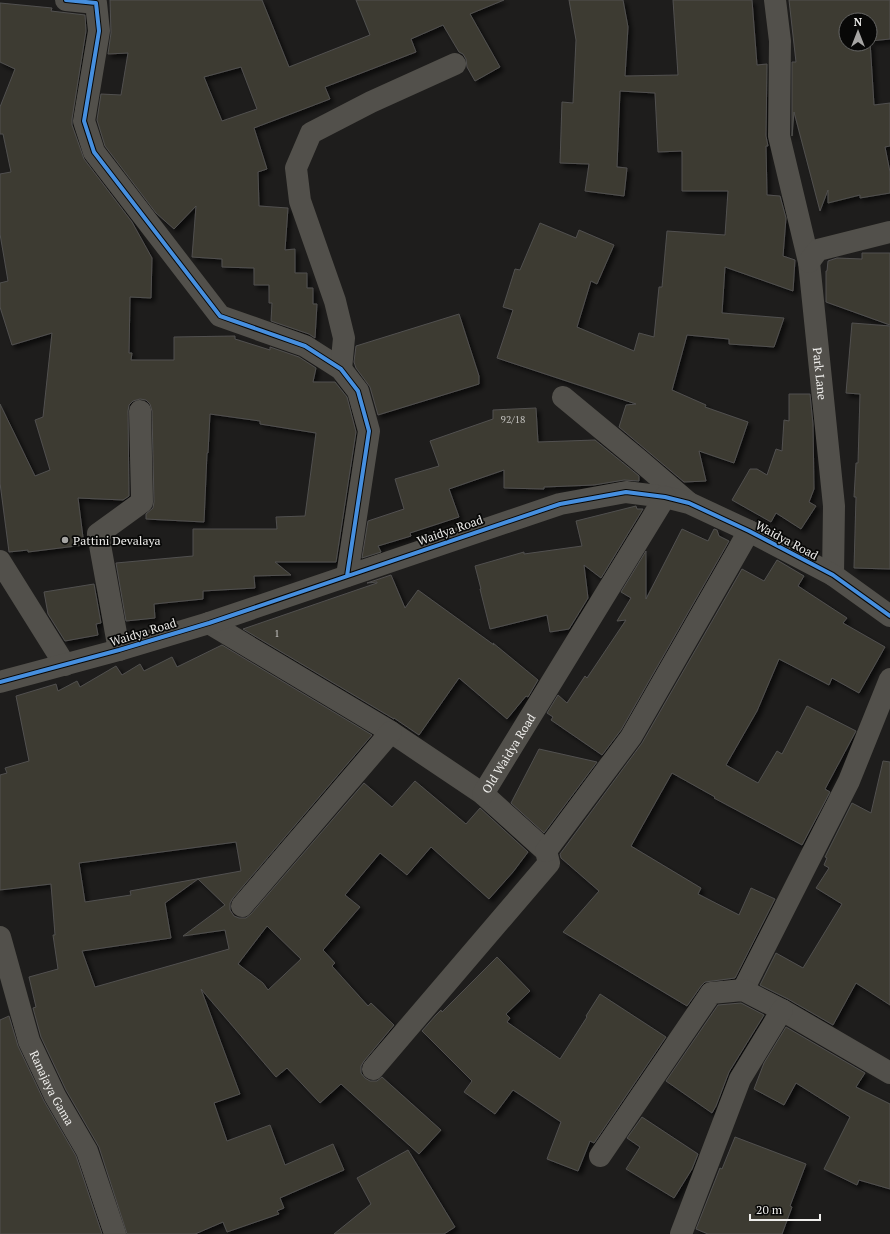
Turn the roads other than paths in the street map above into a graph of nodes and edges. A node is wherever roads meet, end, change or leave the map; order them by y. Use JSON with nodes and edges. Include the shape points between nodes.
{"nodes":[{"id":1,"x":66,"y":0,"type":"edge"},
{"id":2,"x":775,"y":0,"type":"edge"},
{"id":3,"x":455,"y":64,"type":"dead end"},
{"id":4,"x":890,"y":232,"type":"edge"},
{"id":5,"x":809,"y":262,"type":"junction"},
{"id":6,"x":341,"y":369,"type":"junction"},
{"id":7,"x":563,"y":397,"type":"dead end"},
{"id":8,"x":140,"y":411,"type":"dead end"},
{"id":9,"x":665,"y":497,"type":"junction"},
{"id":10,"x":688,"y":503,"type":"junction"},
{"id":11,"x":749,"y":531,"type":"junction"},
{"id":12,"x":0,"y":561,"type":"edge"},
{"id":13,"x":833,"y":575,"type":"junction"},
{"id":14,"x":347,"y":576,"type":"junction"},
{"id":15,"x":890,"y":616,"type":"edge"},
{"id":16,"x":209,"y":623,"type":"junction"},
{"id":17,"x":119,"y":650,"type":"junction"},
{"id":18,"x":65,"y":665,"type":"junction"},
{"id":19,"x":890,"y":679,"type":"edge"},
{"id":20,"x":0,"y":682,"type":"edge"},
{"id":21,"x":391,"y":732,"type":"junction"},
{"id":22,"x":483,"y":794,"type":"junction"},
{"id":23,"x":546,"y":851,"type":"junction"},
{"id":24,"x":242,"y":906,"type":"dead end"},
{"id":25,"x":0,"y":937,"type":"edge"},
{"id":26,"x":743,"y":990,"type":"junction"},
{"id":27,"x":782,"y":1010,"type":"junction"},
{"id":28,"x":373,"y":1069,"type":"dead end"},
{"id":29,"x":890,"y":1073,"type":"edge"},
{"id":30,"x":600,"y":1156,"type":"dead end"},
{"id":31,"x":115,"y":1234,"type":"edge"},
{"id":32,"x":681,"y":1234,"type":"edge"}],
"edges":[{"from":1,"to":6,"type":"street","via":[[96,3],[99,31],[84,121],[94,152],[220,316],[305,346]]},
{"from":2,"to":5,"type":"street","name":"Park Lane","via":[[780,40],[779,136]]},
{"from":3,"to":6,"type":"street","via":[[371,102],[311,133],[296,168],[300,200],[336,301],[344,338]]},
{"from":4,"to":5,"type":"street","via":[[818,250]]},
{"from":5,"to":13,"type":"street","name":"Park Lane","via":[[834,506]]},
{"from":6,"to":14,"type":"street","via":[[358,391],[369,431]]},
{"from":7,"to":10,"type":"street"},
{"from":8,"to":17,"type":"street","via":[[142,502],[98,534]]},
{"from":9,"to":10,"type":"street","name":"Waidya Road"},
{"from":9,"to":14,"type":"street","name":"Waidya Road","via":[[626,492],[560,504]]},
{"from":9,"to":22,"type":"street","name":"Old Waidya Road"},
{"from":10,"to":11,"type":"street","name":"Waidya Road"},
{"from":11,"to":13,"type":"street","name":"Waidya Road"},
{"from":11,"to":23,"type":"street","via":[[631,737]]},
{"from":12,"to":18,"type":"street"},
{"from":13,"to":15,"type":"street","name":"Waidya Road"},
{"from":14,"to":16,"type":"street","name":"Waidya Road"},
{"from":16,"to":17,"type":"street","name":"Waidya Road"},
{"from":16,"to":21,"type":"street","name":"Old Waidya Road"},
{"from":17,"to":18,"type":"street","name":"Waidya Road"},
{"from":18,"to":20,"type":"street","name":"Waidya Road"},
{"from":19,"to":26,"type":"street","via":[[849,781]]},
{"from":21,"to":22,"type":"street","name":"Old Waidya Road"},
{"from":21,"to":24,"type":"street"},
{"from":22,"to":23,"type":"street"},
{"from":23,"to":28,"type":"street","via":[[549,863]]},
{"from":25,"to":31,"type":"street","name":"Ranajaya Gama","via":[[29,1041],[55,1096],[87,1151]]},
{"from":26,"to":27,"type":"street"},
{"from":26,"to":30,"type":"street","via":[[711,993]]},
{"from":27,"to":29,"type":"street"},
{"from":27,"to":32,"type":"street","via":[[740,1079]]}]}
